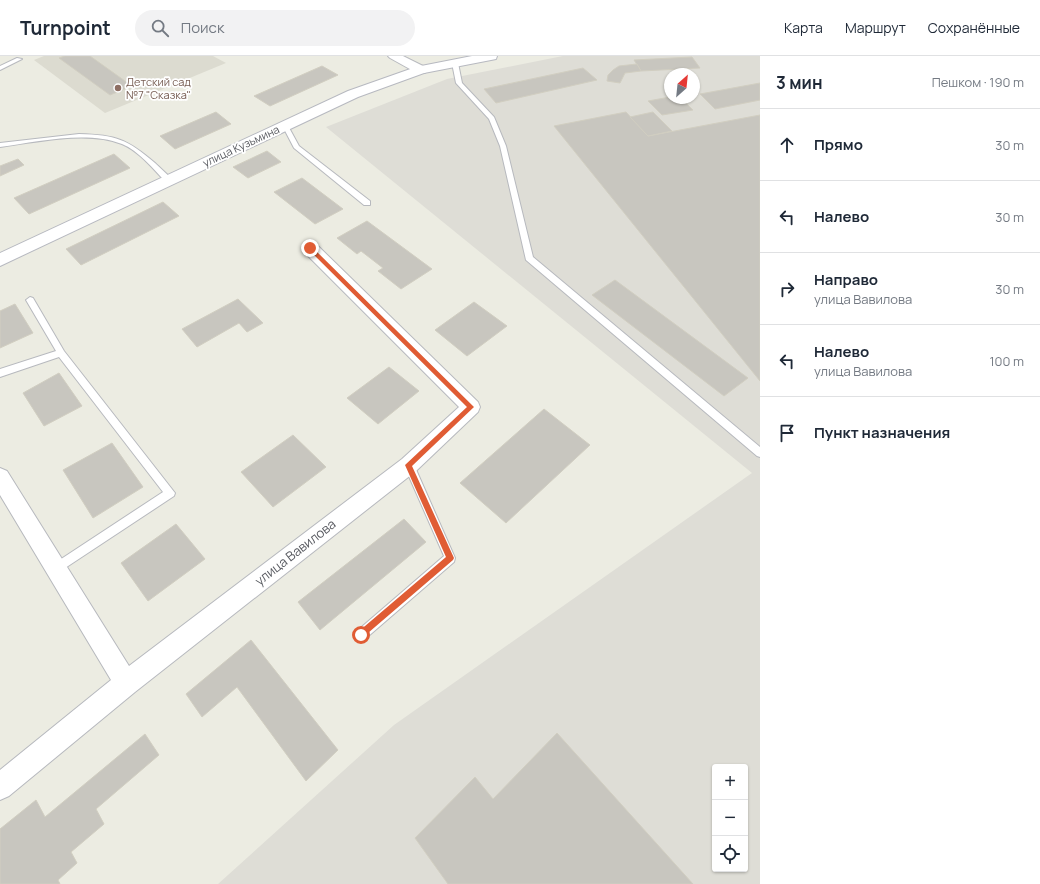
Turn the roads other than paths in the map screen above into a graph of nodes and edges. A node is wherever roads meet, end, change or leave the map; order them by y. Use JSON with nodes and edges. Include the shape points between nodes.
{"nodes":[{"id":1,"x":394,"y":56,"type":"edge"},
{"id":2,"x":492,"y":56,"type":"edge"},
{"id":3,"x":19,"y":57,"type":"edge"},
{"id":4,"x":455,"y":63,"type":"junction"},
{"id":5,"x":0,"y":68,"type":"edge"},
{"id":6,"x":421,"y":70,"type":"junction"},
{"id":7,"x":285,"y":125,"type":"junction"},
{"id":8,"x":0,"y":145,"type":"edge"},
{"id":9,"x":169,"y":180,"type":"junction"},
{"id":10,"x":367,"y":203,"type":"dead end"},
{"id":11,"x":310,"y":248,"type":"dead end"},
{"id":12,"x":0,"y":260,"type":"edge"},
{"id":13,"x":30,"y":300,"type":"dead end"},
{"id":14,"x":61,"y":353,"type":"junction"},
{"id":15,"x":0,"y":373,"type":"edge"},
{"id":16,"x":760,"y":453,"type":"edge"},
{"id":17,"x":409,"y":465,"type":"junction"},
{"id":18,"x":0,"y":477,"type":"edge"},
{"id":19,"x":56,"y":569,"type":"junction"},
{"id":20,"x":361,"y":635,"type":"dead end"},
{"id":21,"x":126,"y":683,"type":"junction"},
{"id":22,"x":0,"y":787,"type":"edge"}],
"edges":[{"from":1,"to":6,"type":"street"},
{"from":2,"to":4,"type":"main road","name":"улица Кузьмина"},
{"from":3,"to":5,"type":"lane"},
{"from":4,"to":6,"type":"main road","name":"улица Кузьмина"},
{"from":4,"to":16,"type":"lane","via":[[459,84],[492,118],[503,146],[529,258]]},
{"from":6,"to":7,"type":"main road","name":"улица Кузьмина","via":[[353,94]]},
{"from":7,"to":9,"type":"main road","name":"улица Кузьмина"},
{"from":7,"to":10,"type":"lane","via":[[296,147]]},
{"from":8,"to":9,"type":"lane","via":[[80,136],[104,138],[126,143]]},
{"from":9,"to":12,"type":"main road","name":"улица Кузьмина"},
{"from":11,"to":17,"type":"street","name":"улица Вавилова","via":[[471,407]]},
{"from":13,"to":14,"type":"lane"},
{"from":14,"to":15,"type":"lane"},
{"from":14,"to":19,"type":"lane","via":[[170,493]]},
{"from":17,"to":20,"type":"lane","via":[[450,558]]},
{"from":17,"to":21,"type":"street","name":"улица Вавилова"},
{"from":18,"to":19,"type":"street"},
{"from":19,"to":21,"type":"street"},
{"from":21,"to":22,"type":"street","name":"улица Вавилова"}]}
